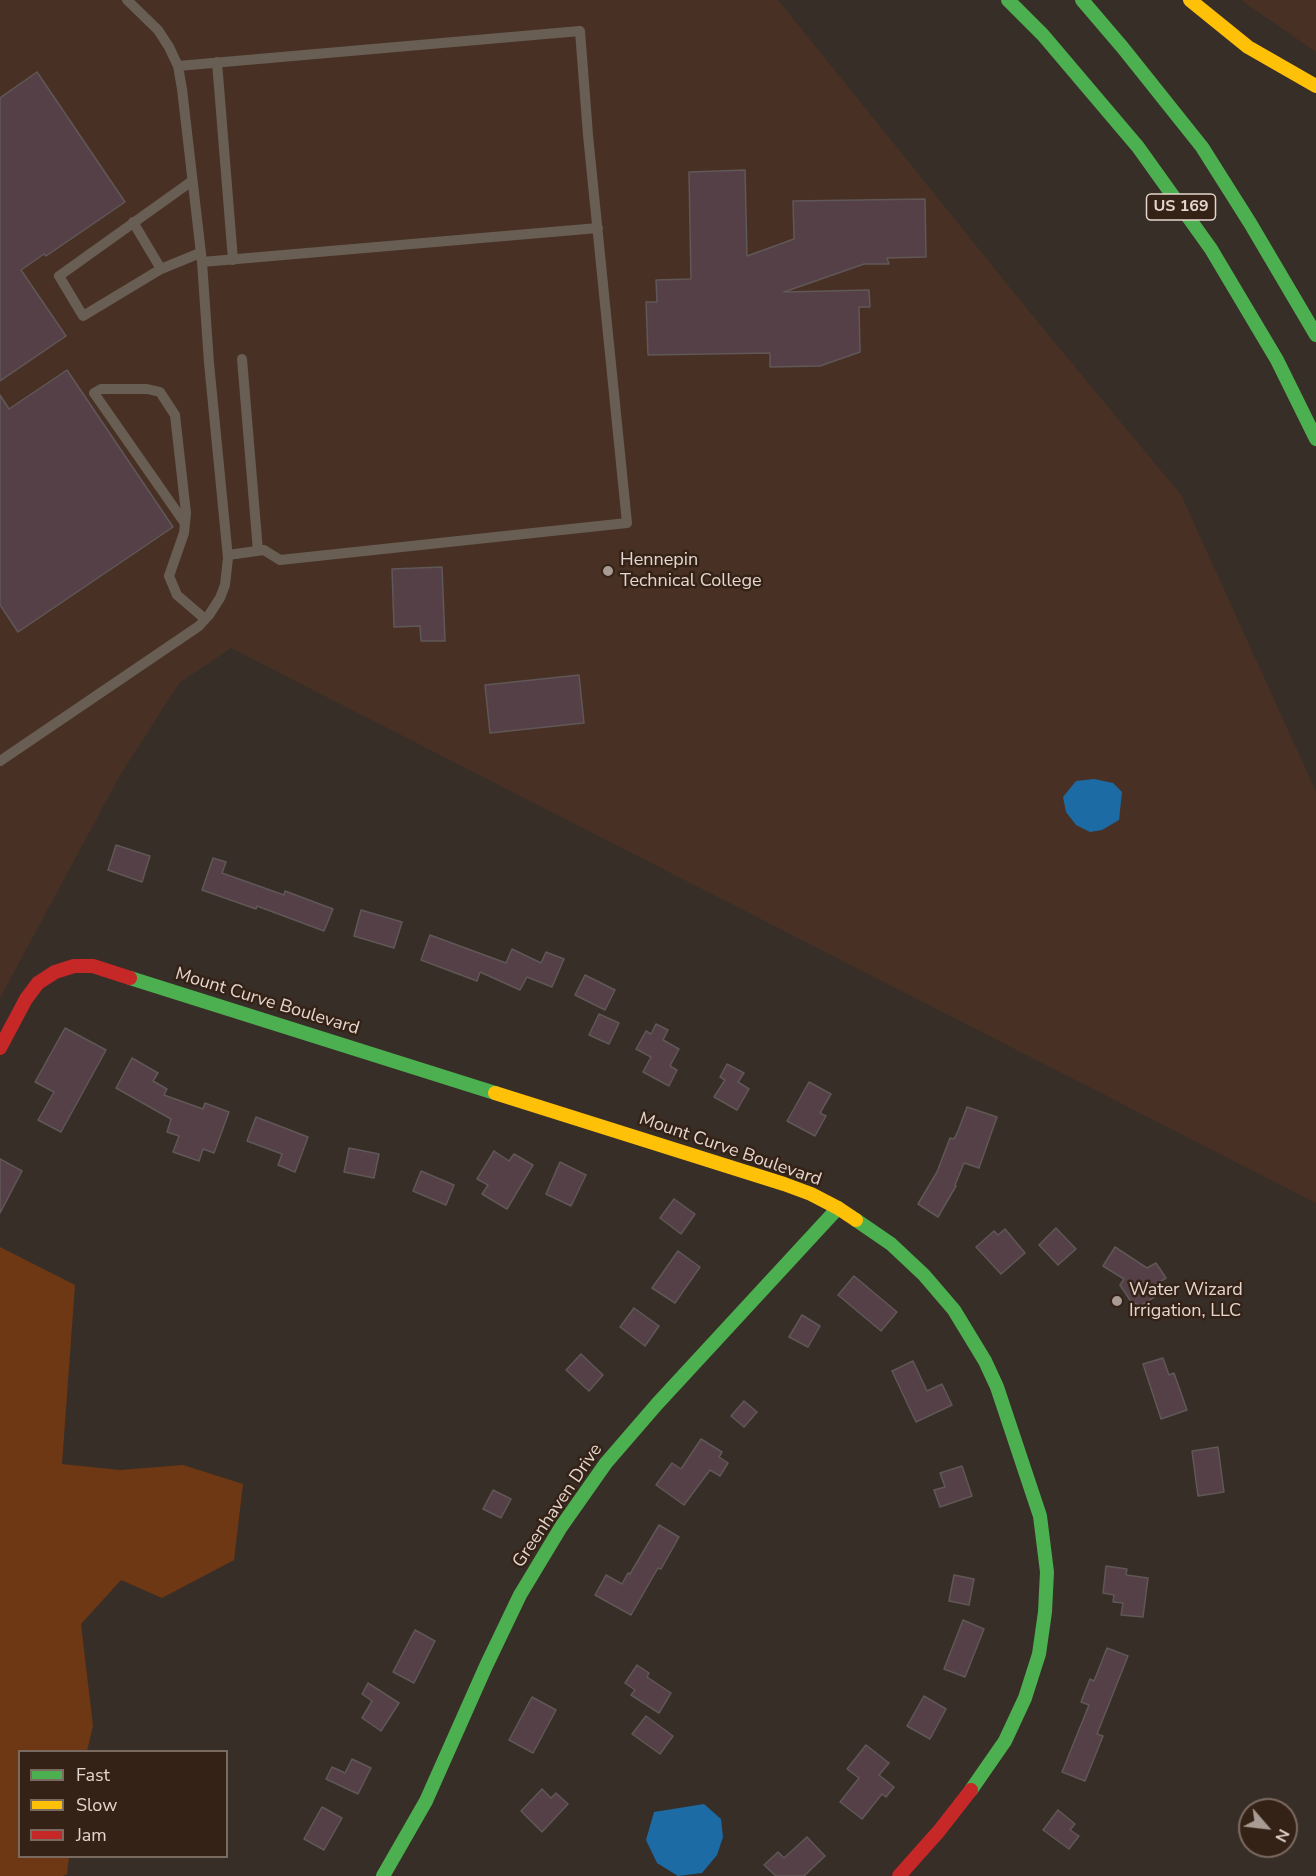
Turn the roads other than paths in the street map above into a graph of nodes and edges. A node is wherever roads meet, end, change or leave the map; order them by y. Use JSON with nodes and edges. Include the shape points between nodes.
{"nodes":[{"id":1,"x":127,"y":0,"type":"edge"},
{"id":2,"x":1008,"y":0,"type":"edge"},
{"id":3,"x":1082,"y":0,"type":"edge"},
{"id":4,"x":1190,"y":0,"type":"edge"},
{"id":5,"x":217,"y":63,"type":"junction"},
{"id":6,"x":178,"y":66,"type":"junction"},
{"id":7,"x":1316,"y":86,"type":"edge"},
{"id":8,"x":192,"y":181,"type":"junction"},
{"id":9,"x":133,"y":222,"type":"junction"},
{"id":10,"x":598,"y":228,"type":"junction"},
{"id":11,"x":201,"y":258,"type":"junction"},
{"id":12,"x":233,"y":260,"type":"junction"},
{"id":13,"x":161,"y":269,"type":"junction"},
{"id":14,"x":1316,"y":335,"type":"edge"},
{"id":15,"x":242,"y":359,"type":"dead end"},
{"id":16,"x":1316,"y":439,"type":"edge"},
{"id":17,"x":184,"y":522,"type":"junction"},
{"id":18,"x":258,"y":551,"type":"junction"},
{"id":19,"x":228,"y":555,"type":"junction"},
{"id":20,"x":205,"y":619,"type":"junction"},
{"id":21,"x":0,"y":761,"type":"edge"},
{"id":22,"x":0,"y":1048,"type":"edge"},
{"id":23,"x":838,"y":1208,"type":"junction"},
{"id":24,"x":383,"y":1876,"type":"edge"},
{"id":25,"x":899,"y":1876,"type":"edge"}],
"edges":[{"from":1,"to":6,"type":"lane","via":[[158,30]]},
{"from":2,"to":16,"type":"main road","number":"US 169","via":[[1043,35],[1138,147],[1211,249],[1277,360]]},
{"from":3,"to":14,"type":"main road","number":"US 169","via":[[1202,147]]},
{"from":4,"to":7,"type":"main road","via":[[1248,47]]},
{"from":5,"to":6,"type":"lane"},
{"from":5,"to":10,"type":"lane","via":[[580,31]]},
{"from":5,"to":12,"type":"lane"},
{"from":6,"to":8,"type":"lane"},
{"from":8,"to":9,"type":"lane"},
{"from":8,"to":11,"type":"lane"},
{"from":9,"to":13,"type":"lane"},
{"from":9,"to":13,"type":"lane","via":[[59,276],[83,316]]},
{"from":10,"to":12,"type":"lane"},
{"from":10,"to":18,"type":"lane","via":[[627,524],[280,560],[264,550]]},
{"from":11,"to":12,"type":"lane"},
{"from":11,"to":13,"type":"lane"},
{"from":11,"to":19,"type":"lane"},
{"from":15,"to":18,"type":"lane"},
{"from":17,"to":17,"type":"lane","via":[[175,415],[160,392],[100,389],[94,393]]},
{"from":17,"to":20,"type":"lane","via":[[169,576],[177,595]]},
{"from":18,"to":19,"type":"lane"},
{"from":19,"to":20,"type":"lane","via":[[225,585]]},
{"from":20,"to":21,"type":"lane"},
{"from":22,"to":23,"type":"main road","name":"Mount Curve Boulevard","via":[[38,983],[74,966],[93,966],[784,1184]]},
{"from":23,"to":24,"type":"main road","name":"Greenhaven Drive","via":[[657,1404],[606,1463],[561,1527],[520,1595],[426,1802]]},
{"from":23,"to":25,"type":"main road","name":"Mount Curve Boulevard","via":[[891,1244],[924,1275],[972,1338],[997,1387],[1014,1434],[1040,1516],[1046,1563],[1039,1654],[1005,1741],[939,1831]]}]}
